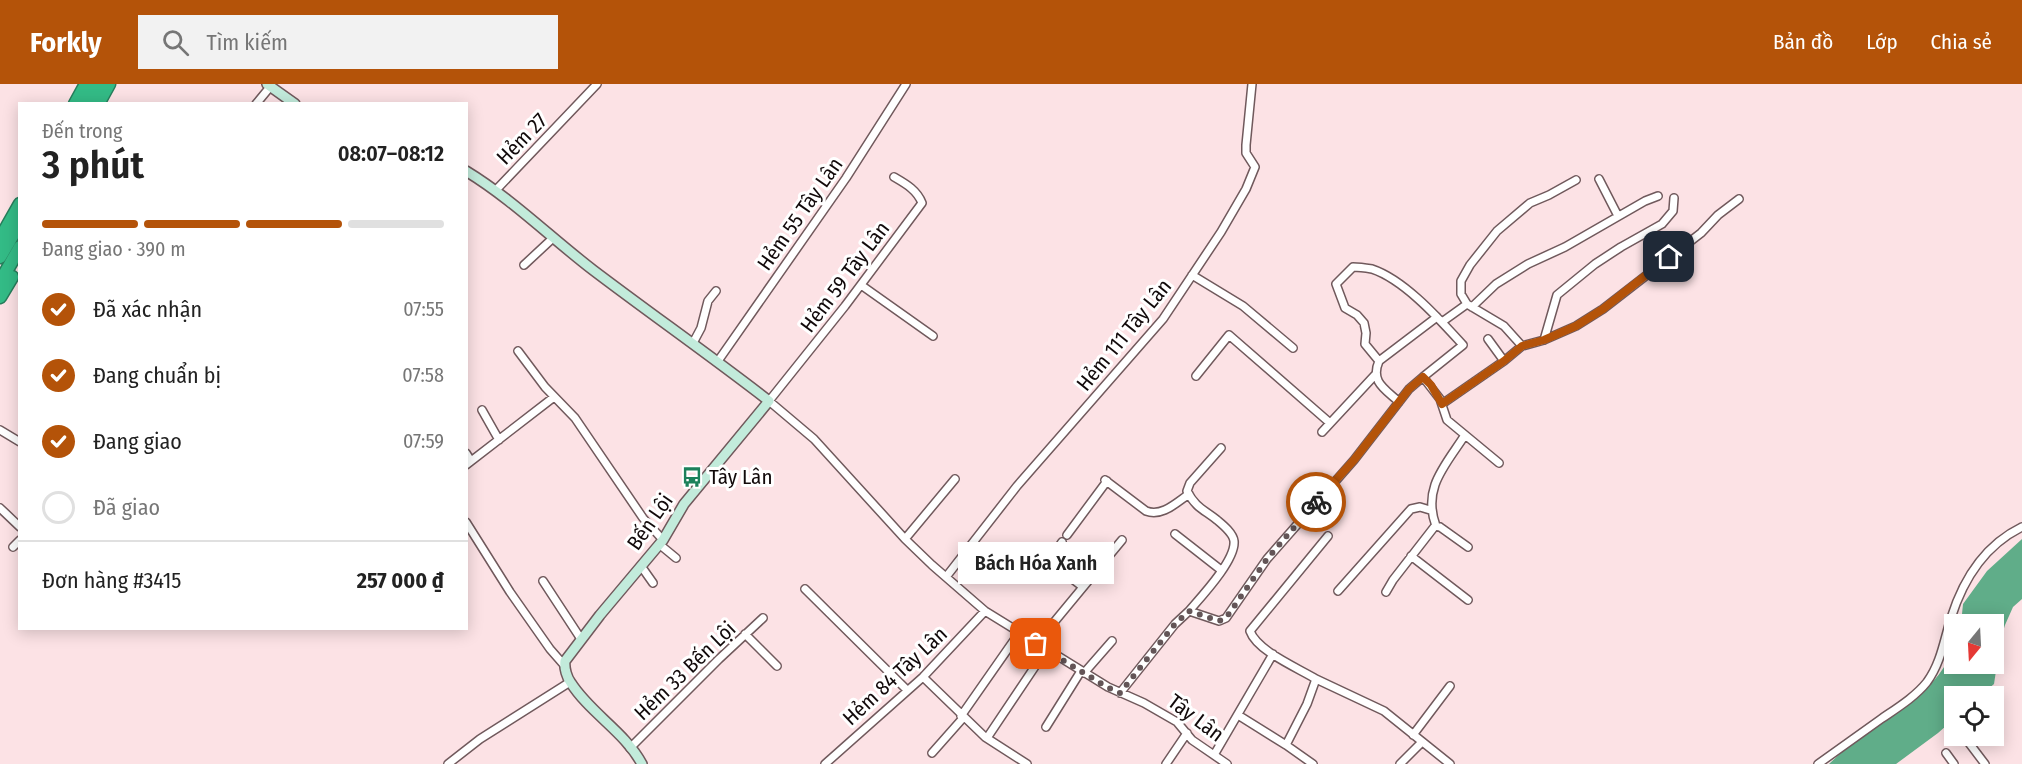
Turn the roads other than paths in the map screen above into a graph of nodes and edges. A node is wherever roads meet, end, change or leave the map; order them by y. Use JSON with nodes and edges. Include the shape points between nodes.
{"nodes":[{"id":1,"x":86,"y":84,"type":"edge"},
{"id":2,"x":99,"y":84,"type":"edge"},
{"id":3,"x":109,"y":84,"type":"edge"},
{"id":4,"x":117,"y":84,"type":"edge"},
{"id":5,"x":597,"y":84,"type":"edge"},
{"id":6,"x":906,"y":84,"type":"edge"},
{"id":7,"x":1252,"y":84,"type":"edge"},
{"id":8,"x":268,"y":85,"type":"edge"},
{"id":9,"x":76,"y":102,"type":"edge"},
{"id":10,"x":88,"y":102,"type":"edge"},
{"id":11,"x":99,"y":102,"type":"edge"},
{"id":12,"x":108,"y":102,"type":"edge"},
{"id":13,"x":257,"y":102,"type":"edge"},
{"id":14,"x":292,"y":102,"type":"edge"},
{"id":15,"x":468,"y":172,"type":"edge"},
{"id":16,"x":894,"y":177,"type":"dead end"},
{"id":17,"x":1599,"y":179,"type":"dead end"},
{"id":18,"x":1576,"y":180,"type":"dead end"},
{"id":19,"x":496,"y":190,"type":"junction"},
{"id":20,"x":1658,"y":196,"type":"dead end"},
{"id":21,"x":1674,"y":198,"type":"dead end"},
{"id":22,"x":1739,"y":198,"type":"dead end"},
{"id":23,"x":18,"y":208,"type":"edge"},
{"id":24,"x":1617,"y":213,"type":"junction"},
{"id":25,"x":18,"y":226,"type":"edge"},
{"id":26,"x":553,"y":238,"type":"junction"},
{"id":27,"x":0,"y":239,"type":"edge"},
{"id":28,"x":18,"y":252,"type":"edge"},
{"id":29,"x":0,"y":257,"type":"edge"},
{"id":30,"x":18,"y":265,"type":"edge"},
{"id":31,"x":524,"y":265,"type":"dead end"},
{"id":32,"x":10,"y":273,"type":"junction"},
{"id":33,"x":1192,"y":275,"type":"junction"},
{"id":34,"x":0,"y":284,"type":"edge"},
{"id":35,"x":861,"y":285,"type":"junction"},
{"id":36,"x":716,"y":291,"type":"dead end"},
{"id":37,"x":0,"y":297,"type":"edge"},
{"id":38,"x":1470,"y":306,"type":"junction"},
{"id":39,"x":1439,"y":320,"type":"junction"},
{"id":40,"x":933,"y":336,"type":"dead end"},
{"id":41,"x":1488,"y":339,"type":"dead end"},
{"id":42,"x":1544,"y":340,"type":"junction"},
{"id":43,"x":693,"y":343,"type":"junction"},
{"id":44,"x":1522,"y":346,"type":"junction"},
{"id":45,"x":1293,"y":348,"type":"dead end"},
{"id":46,"x":518,"y":351,"type":"dead end"},
{"id":47,"x":718,"y":361,"type":"junction"},
{"id":48,"x":1379,"y":361,"type":"junction"},
{"id":49,"x":1504,"y":361,"type":"junction"},
{"id":50,"x":1375,"y":375,"type":"junction"},
{"id":51,"x":1196,"y":376,"type":"dead end"},
{"id":52,"x":1423,"y":377,"type":"junction"},
{"id":53,"x":554,"y":397,"type":"junction"},
{"id":54,"x":769,"y":401,"type":"junction"},
{"id":55,"x":1399,"y":402,"type":"junction"},
{"id":56,"x":1442,"y":404,"type":"junction"},
{"id":57,"x":482,"y":410,"type":"dead end"},
{"id":58,"x":1330,"y":423,"type":"junction"},
{"id":59,"x":0,"y":430,"type":"edge"},
{"id":60,"x":1322,"y":432,"type":"dead end"},
{"id":61,"x":1465,"y":435,"type":"junction"},
{"id":62,"x":499,"y":440,"type":"junction"},
{"id":63,"x":18,"y":441,"type":"edge"},
{"id":64,"x":1221,"y":448,"type":"dead end"},
{"id":65,"x":469,"y":463,"type":"edge"},
{"id":66,"x":1499,"y":463,"type":"dead end"},
{"id":67,"x":955,"y":479,"type":"dead end"},
{"id":68,"x":1189,"y":494,"type":"junction"},
{"id":69,"x":0,"y":507,"type":"edge"},
{"id":70,"x":1430,"y":510,"type":"junction"},
{"id":71,"x":18,"y":525,"type":"edge"},
{"id":72,"x":468,"y":525,"type":"edge"},
{"id":73,"x":1436,"y":526,"type":"junction"},
{"id":74,"x":2022,"y":527,"type":"edge"},
{"id":75,"x":1174,"y":534,"type":"dead end"},
{"id":76,"x":1067,"y":535,"type":"dead end"},
{"id":77,"x":1328,"y":536,"type":"dead end"},
{"id":78,"x":905,"y":539,"type":"junction"},
{"id":79,"x":1122,"y":540,"type":"dead end"},
{"id":80,"x":18,"y":542,"type":"edge"},
{"id":81,"x":661,"y":542,"type":"junction"},
{"id":82,"x":1062,"y":542,"type":"dead end"},
{"id":83,"x":13,"y":547,"type":"dead end"},
{"id":84,"x":1468,"y":547,"type":"dead end"},
{"id":85,"x":1412,"y":556,"type":"junction"},
{"id":86,"x":676,"y":558,"type":"dead end"},
{"id":87,"x":641,"y":566,"type":"junction"},
{"id":88,"x":1221,"y":570,"type":"junction"},
{"id":89,"x":946,"y":577,"type":"junction"},
{"id":90,"x":543,"y":581,"type":"dead end"},
{"id":91,"x":653,"y":583,"type":"dead end"},
{"id":92,"x":1083,"y":587,"type":"junction"},
{"id":93,"x":805,"y":589,"type":"dead end"},
{"id":94,"x":1338,"y":591,"type":"dead end"},
{"id":95,"x":1386,"y":592,"type":"dead end"},
{"id":96,"x":1468,"y":600,"type":"dead end"},
{"id":97,"x":985,"y":611,"type":"junction"},
{"id":98,"x":1189,"y":611,"type":"junction"},
{"id":99,"x":764,"y":618,"type":"dead end"},
{"id":100,"x":1019,"y":633,"type":"junction"},
{"id":101,"x":746,"y":634,"type":"junction"},
{"id":102,"x":581,"y":639,"type":"junction"},
{"id":103,"x":1112,"y":641,"type":"dead end"},
{"id":104,"x":1036,"y":644,"type":"junction"},
{"id":105,"x":1046,"y":650,"type":"junction"},
{"id":106,"x":1273,"y":654,"type":"junction"},
{"id":107,"x":564,"y":665,"type":"junction"},
{"id":108,"x":777,"y":666,"type":"dead end"},
{"id":109,"x":1083,"y":672,"type":"junction"},
{"id":110,"x":923,"y":677,"type":"junction"},
{"id":111,"x":1316,"y":679,"type":"junction"},
{"id":112,"x":570,"y":682,"type":"junction"},
{"id":113,"x":1450,"y":686,"type":"dead end"},
{"id":114,"x":908,"y":690,"type":"junction"},
{"id":115,"x":1120,"y":693,"type":"junction"},
{"id":116,"x":1238,"y":715,"type":"junction"},
{"id":117,"x":962,"y":717,"type":"junction"},
{"id":118,"x":1046,"y":727,"type":"dead end"},
{"id":119,"x":1187,"y":733,"type":"junction"},
{"id":120,"x":1413,"y":735,"type":"junction"},
{"id":121,"x":987,"y":738,"type":"junction"},
{"id":122,"x":1422,"y":742,"type":"junction"},
{"id":123,"x":1286,"y":745,"type":"junction"},
{"id":124,"x":1971,"y":746,"type":"edge"},
{"id":125,"x":630,"y":748,"type":"junction"},
{"id":126,"x":932,"y":753,"type":"dead end"},
{"id":127,"x":1946,"y":753,"type":"dead end"},
{"id":128,"x":1214,"y":755,"type":"junction"},
{"id":129,"x":448,"y":764,"type":"edge"},
{"id":130,"x":642,"y":764,"type":"edge"},
{"id":131,"x":825,"y":764,"type":"edge"},
{"id":132,"x":1027,"y":764,"type":"edge"},
{"id":133,"x":1166,"y":764,"type":"edge"},
{"id":134,"x":1227,"y":764,"type":"edge"},
{"id":135,"x":1313,"y":764,"type":"edge"},
{"id":136,"x":1400,"y":764,"type":"edge"},
{"id":137,"x":1450,"y":764,"type":"edge"},
{"id":138,"x":1818,"y":764,"type":"edge"},
{"id":139,"x":1954,"y":764,"type":"edge"},
{"id":140,"x":1985,"y":764,"type":"edge"}],
"edges":[{"from":1,"to":9,"type":"highway"},
{"from":2,"to":10,"type":"highway"},
{"from":3,"to":11,"type":"highway"},
{"from":4,"to":12,"type":"highway"},
{"from":5,"to":19,"type":"street","name":"Hẻm 27"},
{"from":6,"to":47,"type":"street","name":"Hẻm 55 Tây Lân","via":[[846,178]]},
{"from":7,"to":33,"type":"street","name":"Hẻm 111 Tây Lân","via":[[1246,153],[1255,167],[1221,232]]},
{"from":8,"to":13,"type":"street"},
{"from":8,"to":14,"type":"street"},
{"from":15,"to":19,"type":"street","name":"Tây Lân"},
{"from":16,"to":35,"type":"street","name":"Hẻm 59 Tây Lân","via":[[918,194],[922,203]]},
{"from":17,"to":24,"type":"street"},
{"from":18,"to":38,"type":"street","via":[[1530,203],[1497,231],[1461,281],[1461,294]]},
{"from":19,"to":26,"type":"street","name":"Tây Lân"},
{"from":20,"to":24,"type":"street"},
{"from":21,"to":42,"type":"street","via":[[1673,211],[1662,224],[1612,253],[1557,295]]},
{"from":22,"to":42,"type":"street","via":[[1701,233],[1603,309]]},
{"from":23,"to":27,"type":"highway"},
{"from":24,"to":38,"type":"street","via":[[1565,247],[1496,284]]},
{"from":25,"to":29,"type":"highway"},
{"from":26,"to":31,"type":"street"},
{"from":26,"to":43,"type":"street","name":"Tây Lân"},
{"from":28,"to":32,"type":"highway"},
{"from":30,"to":32,"type":"highway"},
{"from":32,"to":34,"type":"highway"},
{"from":32,"to":37,"type":"highway"},
{"from":33,"to":45,"type":"street","via":[[1243,306]]},
{"from":33,"to":89,"type":"street","name":"Hẻm 111 Tây Lân","via":[[1163,319],[1017,486]]},
{"from":35,"to":40,"type":"street"},
{"from":35,"to":54,"type":"street","name":"Hẻm 59 Tây Lân"},
{"from":36,"to":43,"type":"street","via":[[708,301]]},
{"from":38,"to":39,"type":"street"},
{"from":38,"to":44,"type":"street","via":[[1504,326]]},
{"from":39,"to":48,"type":"street"},
{"from":39,"to":48,"type":"street","via":[[1388,277],[1371,269],[1353,267],[1336,284],[1345,308],[1364,323],[1365,344]]},
{"from":39,"to":52,"type":"street","via":[[1462,345]]},
{"from":41,"to":49,"type":"street"},
{"from":42,"to":44,"type":"street"},
{"from":43,"to":47,"type":"street","name":"Tây Lân"},
{"from":44,"to":49,"type":"street"},
{"from":46,"to":53,"type":"street"},
{"from":47,"to":54,"type":"street","name":"Tây Lân"},
{"from":48,"to":50,"type":"street"},
{"from":49,"to":56,"type":"street"},
{"from":50,"to":55,"type":"street"},
{"from":50,"to":58,"type":"street"},
{"from":51,"to":58,"type":"street","via":[[1228,335]]},
{"from":52,"to":55,"type":"street"},
{"from":52,"to":56,"type":"street"},
{"from":53,"to":62,"type":"street"},
{"from":53,"to":81,"type":"street","via":[[575,418]]},
{"from":54,"to":78,"type":"street","name":"Tây Lân","via":[[814,439]]},
{"from":54,"to":81,"type":"street","name":"Bến Lội","via":[[684,504]]},
{"from":55,"to":98,"type":"street","via":[[1267,559],[1226,618],[1219,621]]},
{"from":56,"to":61,"type":"street","via":[[1447,420]]},
{"from":57,"to":62,"type":"street"},
{"from":58,"to":60,"type":"street"},
{"from":59,"to":63,"type":"street"},
{"from":61,"to":66,"type":"street"},
{"from":61,"to":70,"type":"street","via":[[1433,485]]},
{"from":62,"to":65,"type":"street"},
{"from":64,"to":68,"type":"street","via":[[1190,483]]},
{"from":67,"to":78,"type":"street"},
{"from":68,"to":76,"type":"street","via":[[1153,514],[1106,481]]},
{"from":68,"to":88,"type":"street","via":[[1193,504],[1232,535],[1232,555]]},
{"from":69,"to":71,"type":"street"},
{"from":70,"to":73,"type":"street"},
{"from":70,"to":94,"type":"street","via":[[1411,509]]},
{"from":72,"to":107,"type":"street","via":[[510,592]]},
{"from":73,"to":84,"type":"street"},
{"from":73,"to":85,"type":"street"},
{"from":74,"to":138,"type":"street","via":[[1984,555],[1963,585],[1941,655],[1927,681],[1912,697]]},
{"from":75,"to":88,"type":"street"},
{"from":77,"to":106,"type":"street","via":[[1250,631]]},
{"from":78,"to":89,"type":"street","name":"Tây Lân"},
{"from":79,"to":92,"type":"street"},
{"from":80,"to":83,"type":"street"},
{"from":81,"to":86,"type":"street"},
{"from":81,"to":87,"type":"street","name":"Bến Lội"},
{"from":82,"to":92,"type":"street","via":[[1049,561]]},
{"from":85,"to":95,"type":"street"},
{"from":85,"to":96,"type":"street"},
{"from":87,"to":91,"type":"street"},
{"from":87,"to":102,"type":"street","name":"Bến Lội"},
{"from":88,"to":98,"type":"street"},
{"from":89,"to":97,"type":"street","name":"Tây Lân"},
{"from":90,"to":102,"type":"street"},
{"from":92,"to":104,"type":"street"},
{"from":93,"to":114,"type":"street"},
{"from":97,"to":100,"type":"street","name":"Tây Lân"},
{"from":97,"to":110,"type":"street","name":"Hẻm 84 Tây Lân"},
{"from":98,"to":115,"type":"street"},
{"from":99,"to":101,"type":"street","name":"Hẻm 33 Bến Lội"},
{"from":100,"to":104,"type":"street","name":"Tây Lân"},
{"from":100,"to":117,"type":"street"},
{"from":101,"to":108,"type":"street"},
{"from":101,"to":125,"type":"street","name":"Hẻm 33 Bến Lội"},
{"from":102,"to":107,"type":"street","name":"Bến Lội"},
{"from":103,"to":109,"type":"street"},
{"from":104,"to":105,"type":"street","name":"Tây Lân"},
{"from":105,"to":109,"type":"street","name":"Tây Lân"},
{"from":105,"to":121,"type":"street"},
{"from":106,"to":111,"type":"street"},
{"from":106,"to":116,"type":"street"},
{"from":107,"to":112,"type":"street"},
{"from":109,"to":115,"type":"street","name":"Tây Lân"},
{"from":109,"to":118,"type":"street"},
{"from":110,"to":114,"type":"street","name":"Hẻm 84 Tây Lân"},
{"from":110,"to":117,"type":"street"},
{"from":111,"to":120,"type":"street","via":[[1384,711]]},
{"from":111,"to":123,"type":"street"},
{"from":112,"to":125,"type":"street"},
{"from":112,"to":129,"type":"street"},
{"from":113,"to":120,"type":"street"},
{"from":114,"to":131,"type":"street","name":"Hẻm 84 Tây Lân"},
{"from":115,"to":119,"type":"street","name":"Tây Lân","via":[[1177,722]]},
{"from":116,"to":123,"type":"street"},
{"from":116,"to":128,"type":"street"},
{"from":117,"to":121,"type":"street"},
{"from":117,"to":126,"type":"street"},
{"from":119,"to":128,"type":"street","name":"Tây Lân"},
{"from":119,"to":133,"type":"street"},
{"from":120,"to":122,"type":"street"},
{"from":121,"to":132,"type":"street"},
{"from":122,"to":136,"type":"street"},
{"from":122,"to":137,"type":"street"},
{"from":123,"to":135,"type":"street"},
{"from":124,"to":140,"type":"street"},
{"from":125,"to":130,"type":"street"},
{"from":127,"to":139,"type":"street"},
{"from":128,"to":134,"type":"street","name":"Tây Lân"}]}
